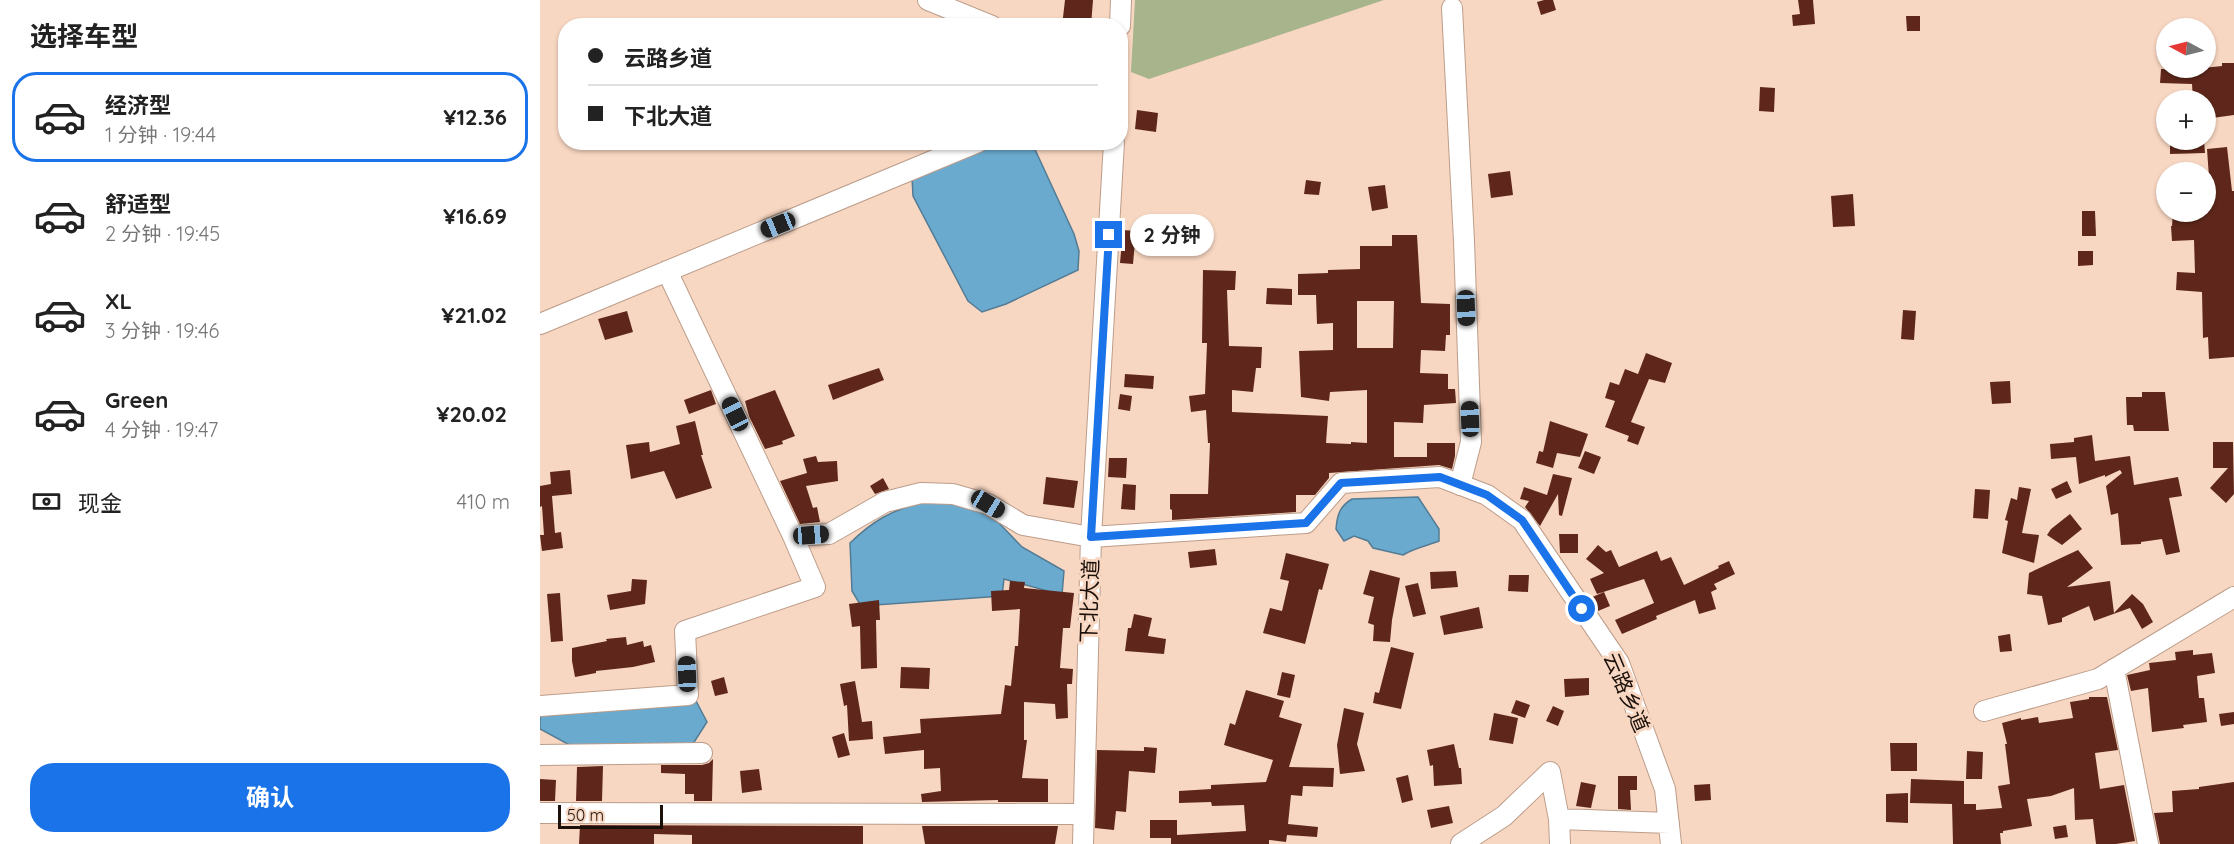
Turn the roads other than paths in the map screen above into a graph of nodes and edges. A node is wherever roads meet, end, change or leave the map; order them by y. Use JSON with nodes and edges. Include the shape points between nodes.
{"nodes":[{"id":1,"x":928,"y":0,"type":"edge"},
{"id":2,"x":1121,"y":0,"type":"edge"},
{"id":3,"x":1452,"y":8,"type":"dead end"},
{"id":4,"x":972,"y":18,"type":"edge"},
{"id":5,"x":1120,"y":18,"type":"edge"},
{"id":6,"x":959,"y":150,"type":"edge"},
{"id":7,"x":1114,"y":150,"type":"edge"},
{"id":8,"x":667,"y":271,"type":"junction"},
{"id":9,"x":540,"y":324,"type":"edge"},
{"id":10,"x":1460,"y":485,"type":"junction"},
{"id":11,"x":793,"y":536,"type":"junction"},
{"id":12,"x":1091,"y":537,"type":"junction"},
{"id":13,"x":2234,"y":597,"type":"edge"},
{"id":14,"x":2114,"y":669,"type":"junction"},
{"id":15,"x":540,"y":706,"type":"edge"},
{"id":16,"x":1984,"y":711,"type":"dead end"},
{"id":17,"x":702,"y":753,"type":"dead end"},
{"id":18,"x":540,"y":754,"type":"edge"},
{"id":19,"x":540,"y":813,"type":"edge"},
{"id":20,"x":1084,"y":814,"type":"junction"},
{"id":21,"x":1559,"y":819,"type":"junction"},
{"id":22,"x":1669,"y":823,"type":"junction"},
{"id":23,"x":1083,"y":844,"type":"edge"},
{"id":24,"x":1461,"y":844,"type":"edge"},
{"id":25,"x":1560,"y":844,"type":"edge"},
{"id":26,"x":1671,"y":844,"type":"edge"},
{"id":27,"x":2148,"y":844,"type":"edge"}],
"edges":[{"from":1,"to":4,"type":"street"},
{"from":2,"to":5,"type":"street"},
{"from":3,"to":10,"type":"street","via":[[1471,442]]},
{"from":6,"to":8,"type":"street"},
{"from":7,"to":12,"type":"street","name":"下北大道"},
{"from":8,"to":9,"type":"street"},
{"from":8,"to":11,"type":"street"},
{"from":10,"to":12,"type":"street","name":"云路乡道","via":[[1440,477],[1341,483],[1306,523]]},
{"from":10,"to":22,"type":"street","name":"云路乡道","via":[[1487,495],[1522,520],[1619,663],[1665,789]]},
{"from":11,"to":12,"type":"street","name":"云路乡道","via":[[829,534],[885,502],[921,493],[953,494],[988,504],[1023,525]]},
{"from":11,"to":15,"type":"street","via":[[815,587],[685,631],[688,695]]},
{"from":12,"to":20,"type":"street","name":"下北大道"},
{"from":13,"to":14,"type":"street"},
{"from":14,"to":16,"type":"street","via":[[2098,679]]},
{"from":14,"to":27,"type":"street"},
{"from":17,"to":18,"type":"street"},
{"from":19,"to":20,"type":"street"},
{"from":20,"to":23,"type":"street","name":"下北大道"},
{"from":21,"to":22,"type":"street"},
{"from":21,"to":24,"type":"street","via":[[1550,772],[1504,816]]},
{"from":21,"to":25,"type":"street"},
{"from":22,"to":26,"type":"street","name":"云路乡道"}]}
